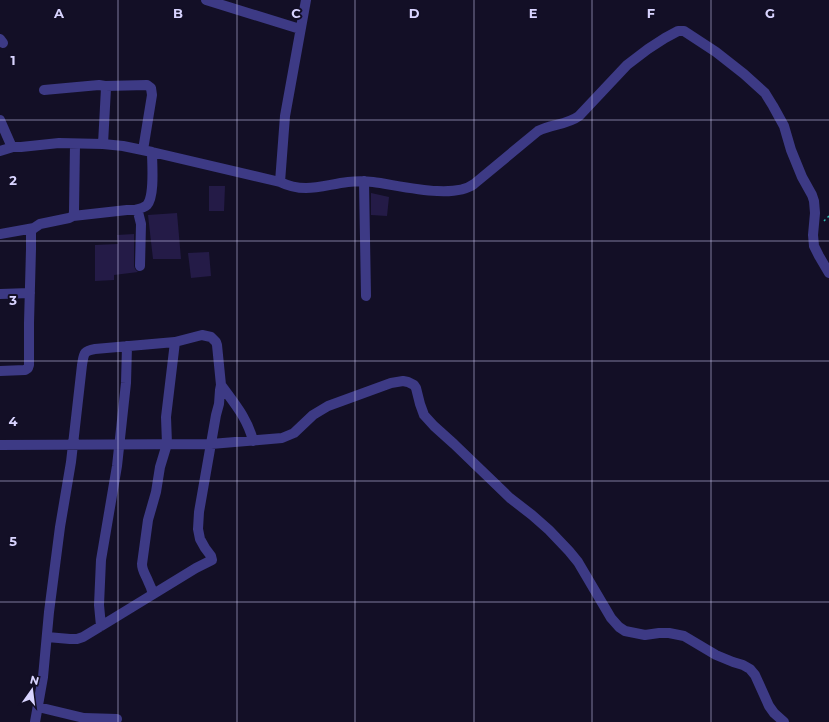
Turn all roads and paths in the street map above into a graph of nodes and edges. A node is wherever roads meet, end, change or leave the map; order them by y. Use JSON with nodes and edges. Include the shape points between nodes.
{"nodes":[{"id":1,"x":206,"y":0,"type":"edge"},
{"id":2,"x":306,"y":0,"type":"edge"},
{"id":3,"x":300,"y":29,"type":"junction"},
{"id":4,"x":105,"y":86,"type":"junction"},
{"id":5,"x":44,"y":90,"type":"dead end"},
{"id":6,"x":0,"y":120,"type":"edge"},
{"id":7,"x":75,"y":144,"type":"junction"},
{"id":8,"x":103,"y":144,"type":"junction"},
{"id":9,"x":13,"y":147,"type":"junction"},
{"id":10,"x":0,"y":151,"type":"edge"},
{"id":11,"x":147,"y":151,"type":"junction"},
{"id":12,"x":364,"y":181,"type":"junction"},
{"id":13,"x":280,"y":182,"type":"junction"},
{"id":14,"x":135,"y":210,"type":"junction"},
{"id":15,"x":73,"y":216,"type":"junction"},
{"id":16,"x":34,"y":228,"type":"junction"},
{"id":17,"x":0,"y":234,"type":"edge"},
{"id":18,"x":140,"y":266,"type":"dead end"},
{"id":19,"x":829,"y":273,"type":"edge"},
{"id":20,"x":30,"y":293,"type":"junction"},
{"id":21,"x":0,"y":294,"type":"edge"},
{"id":22,"x":366,"y":296,"type":"dead end"},
{"id":23,"x":175,"y":342,"type":"junction"},
{"id":24,"x":127,"y":346,"type":"junction"},
{"id":25,"x":0,"y":371,"type":"edge"},
{"id":26,"x":221,"y":385,"type":"junction"},
{"id":27,"x":253,"y":440,"type":"junction"},
{"id":28,"x":166,"y":444,"type":"junction"},
{"id":29,"x":211,"y":444,"type":"junction"},
{"id":30,"x":0,"y":445,"type":"edge"},
{"id":31,"x":73,"y":445,"type":"junction"},
{"id":32,"x":119,"y":445,"type":"junction"},
{"id":33,"x":153,"y":594,"type":"junction"},
{"id":34,"x":101,"y":626,"type":"junction"},
{"id":35,"x":47,"y":637,"type":"junction"},
{"id":36,"x":38,"y":707,"type":"junction"},
{"id":37,"x":117,"y":719,"type":"dead end"},
{"id":38,"x":35,"y":722,"type":"edge"},
{"id":39,"x":784,"y":722,"type":"edge"}],
"edges":[{"from":1,"to":3,"type":"street"},
{"from":2,"to":3,"type":"street"},
{"from":3,"to":13,"type":"street","via":[[284,121]]},
{"from":4,"to":5,"type":"street"},
{"from":4,"to":8,"type":"street"},
{"from":4,"to":11,"type":"street","via":[[147,85],[151,88]]},
{"from":6,"to":9,"type":"street"},
{"from":7,"to":8,"type":"street"},
{"from":7,"to":9,"type":"street"},
{"from":7,"to":15,"type":"street"},
{"from":8,"to":11,"type":"street"},
{"from":9,"to":10,"type":"street"},
{"from":11,"to":13,"type":"street"},
{"from":11,"to":14,"type":"street","via":[[152,183],[150,199],[147,205]]},
{"from":12,"to":13,"type":"street","via":[[312,188],[288,186]]},
{"from":12,"to":19,"type":"street","via":[[429,191],[460,190],[471,186],[538,131],[580,116],[632,60],[664,38],[684,31],[744,74],[765,93],[773,106],[784,126],[791,150],[812,195],[815,213],[814,246]]},
{"from":12,"to":22,"type":"street"},
{"from":14,"to":15,"type":"street"},
{"from":14,"to":18,"type":"street","via":[[141,224]]},
{"from":15,"to":16,"type":"street","via":[[40,224]]},
{"from":16,"to":17,"type":"street"},
{"from":16,"to":20,"type":"street","via":[[31,231]]},
{"from":20,"to":21,"type":"street"},
{"from":20,"to":25,"type":"street","via":[[28,368]]},
{"from":23,"to":24,"type":"street"},
{"from":23,"to":26,"type":"street","via":[[202,335],[214,340],[217,345]]},
{"from":23,"to":28,"type":"street","via":[[166,417]]},
{"from":24,"to":31,"type":"street","via":[[95,349],[84,353]]},
{"from":24,"to":32,"type":"street"},
{"from":26,"to":27,"type":"street","via":[[243,415]]},
{"from":26,"to":29,"type":"street"},
{"from":27,"to":29,"type":"street"},
{"from":27,"to":39,"type":"street","via":[[282,438],[294,433],[313,415],[346,398],[391,383],[403,381],[414,385],[424,415],[569,551],[619,627],[644,635],[669,633],[684,636],[716,655],[750,669],[769,706]]},
{"from":28,"to":29,"type":"street"},
{"from":28,"to":32,"type":"street"},
{"from":28,"to":33,"type":"street","via":[[148,520],[142,564]]},
{"from":29,"to":33,"type":"street","via":[[198,529],[200,539],[212,559]]},
{"from":30,"to":31,"type":"street"},
{"from":31,"to":32,"type":"street"},
{"from":31,"to":35,"type":"street"},
{"from":32,"to":34,"type":"street","via":[[101,560]]},
{"from":33,"to":34,"type":"street"},
{"from":34,"to":35,"type":"street","via":[[76,639]]},
{"from":35,"to":36,"type":"street"},
{"from":36,"to":37,"type":"street","via":[[84,718]]},
{"from":36,"to":38,"type":"street"}]}
